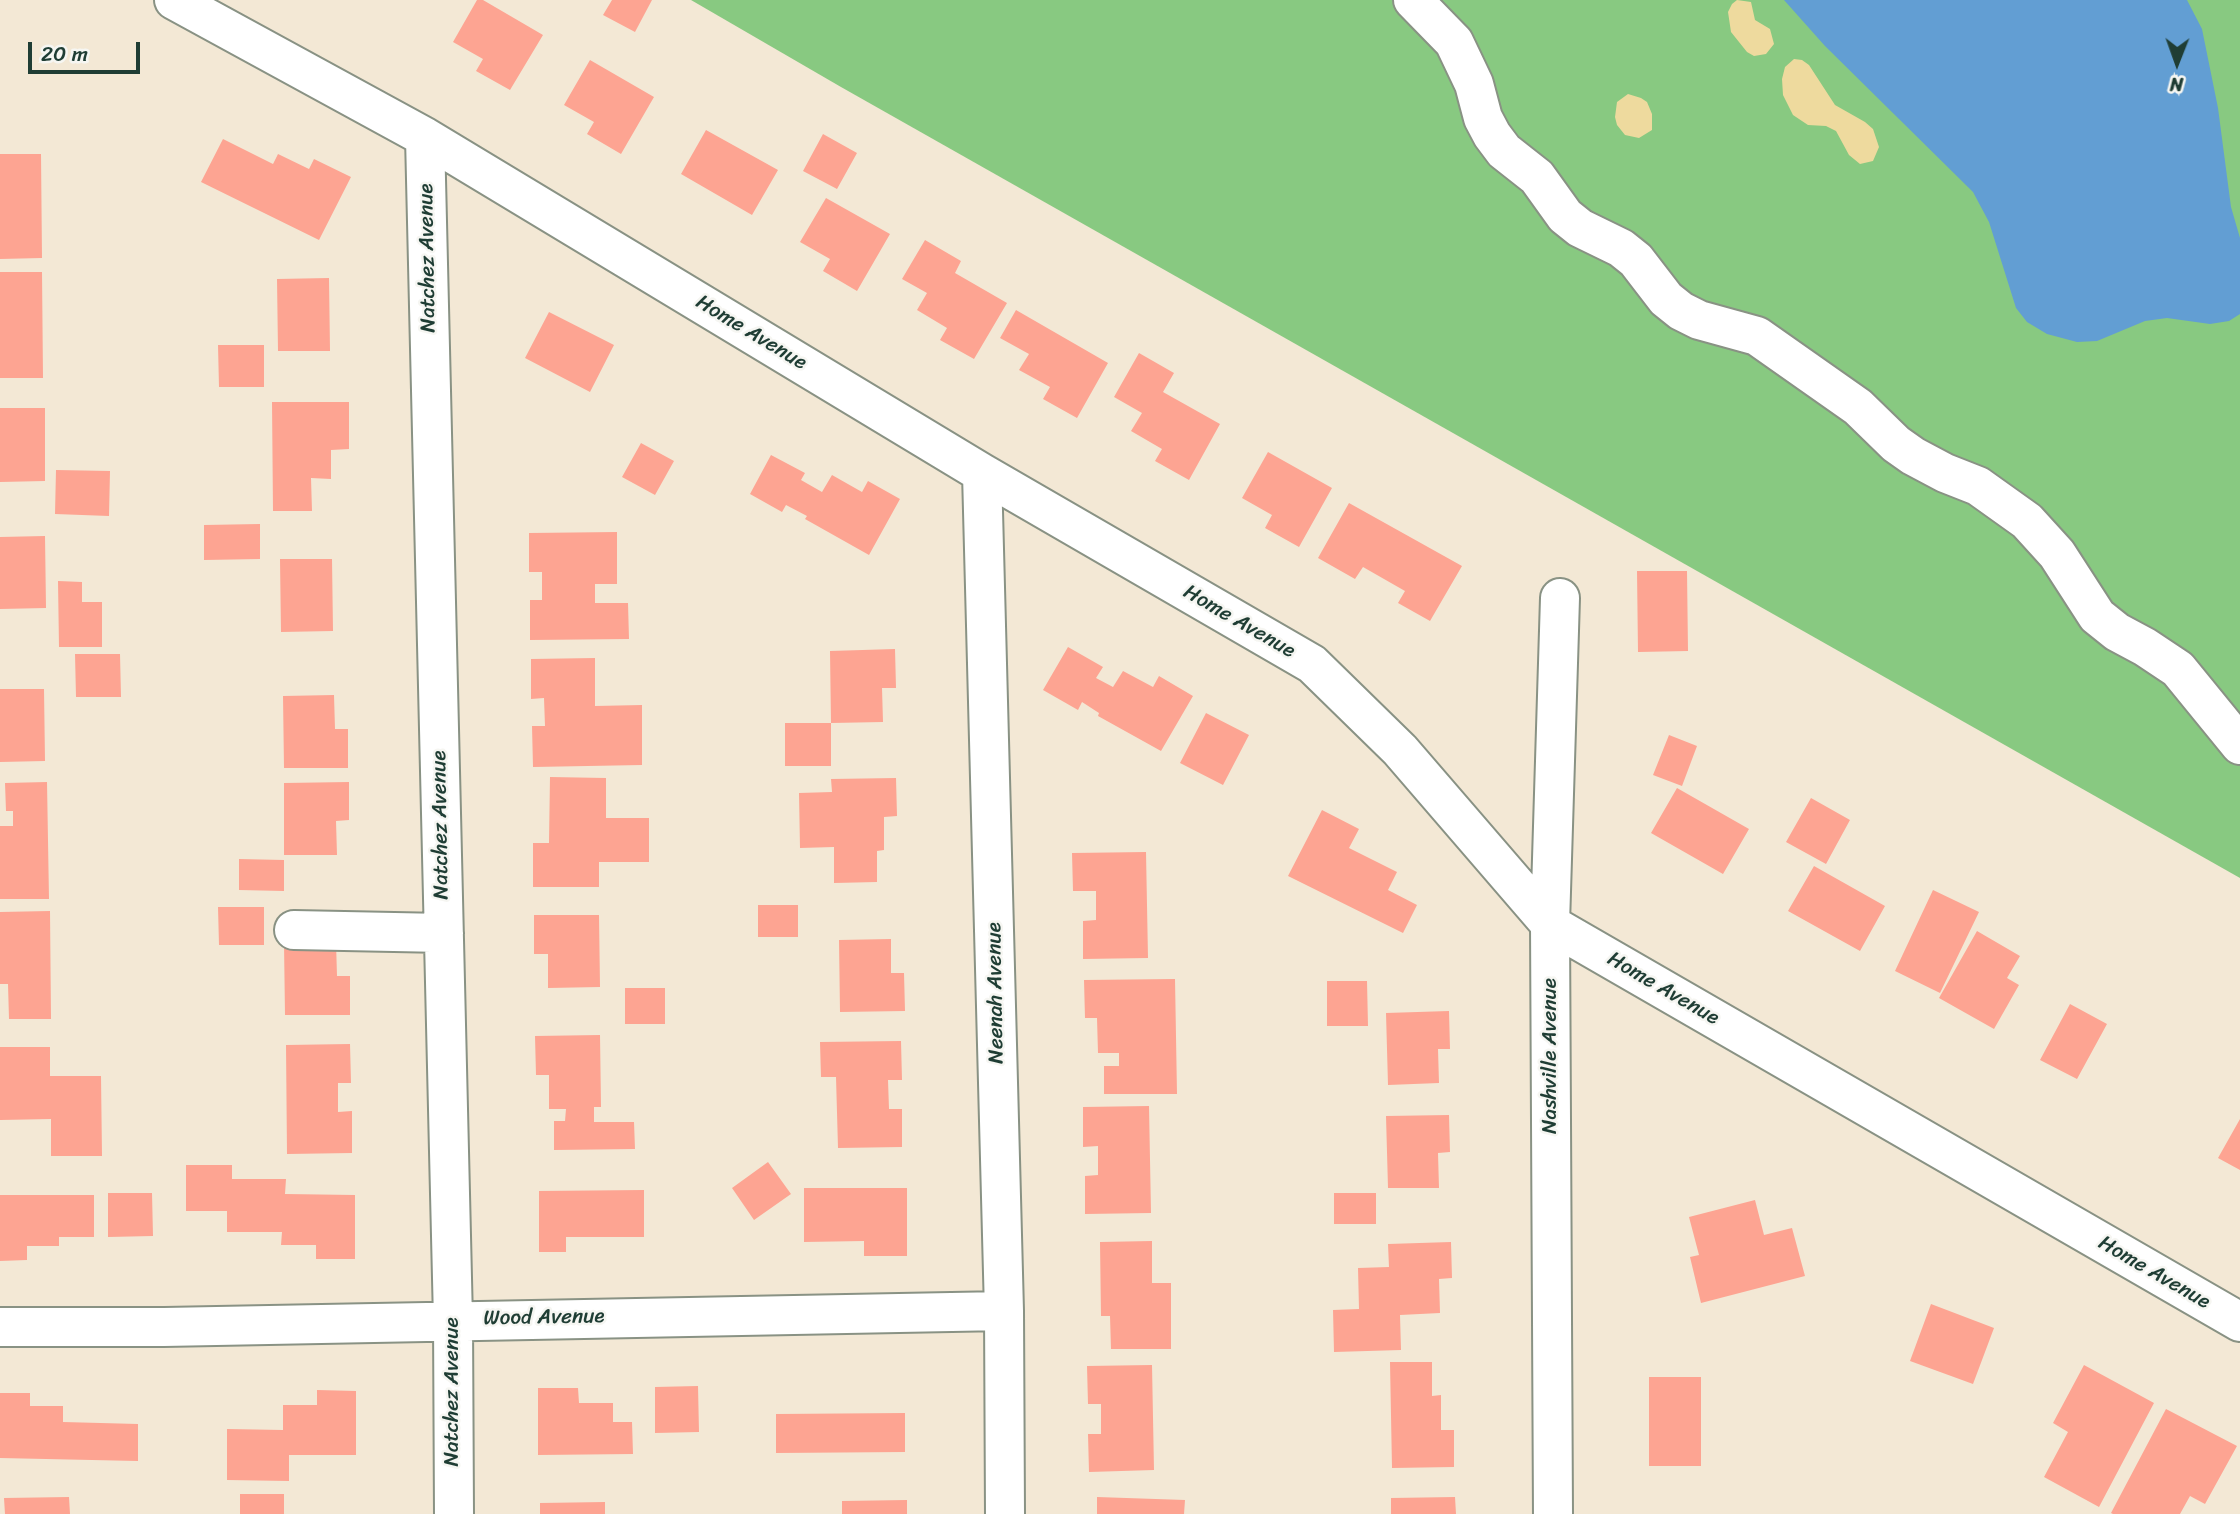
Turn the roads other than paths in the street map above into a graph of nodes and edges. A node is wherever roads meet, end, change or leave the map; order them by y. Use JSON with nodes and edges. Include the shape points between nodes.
{"nodes":[{"id":1,"x":174,"y":0,"type":"edge"},
{"id":2,"x":1413,"y":0,"type":"edge"},
{"id":3,"x":425,"y":137,"type":"junction"},
{"id":4,"x":982,"y":473,"type":"junction"},
{"id":5,"x":1560,"y":598,"type":"dead end"},
{"id":6,"x":2240,"y":745,"type":"edge"},
{"id":7,"x":1550,"y":924,"type":"junction"},
{"id":8,"x":294,"y":930,"type":"dead end"},
{"id":9,"x":444,"y":933,"type":"junction"},
{"id":10,"x":1004,"y":1311,"type":"junction"},
{"id":11,"x":453,"y":1320,"type":"junction"},
{"id":12,"x":2240,"y":1322,"type":"edge"},
{"id":13,"x":0,"y":1327,"type":"edge"},
{"id":14,"x":454,"y":1514,"type":"edge"},
{"id":15,"x":1005,"y":1514,"type":"edge"},
{"id":16,"x":1553,"y":1514,"type":"edge"}],
"edges":[{"from":1,"to":3,"type":"street","name":"Home Avenue"},
{"from":2,"to":6,"type":"street","via":[[1454,42],[1492,135],[1504,151],[1537,177],[1565,216],[1636,260],[1681,311],[1757,336],[1857,407],[1913,456],[1978,486],[2027,521],[2057,554],[2097,616],[2178,669]]},
{"from":3,"to":4,"type":"street","name":"Home Avenue"},
{"from":3,"to":9,"type":"street","name":"Natchez Avenue"},
{"from":4,"to":7,"type":"street","name":"Home Avenue","via":[[1312,664],[1400,750]]},
{"from":4,"to":10,"type":"street","name":"Neenah Avenue"},
{"from":5,"to":7,"type":"street","name":"Nashville Avenue"},
{"from":7,"to":12,"type":"street","name":"Home Avenue"},
{"from":7,"to":16,"type":"street","name":"Nashville Avenue"},
{"from":8,"to":9,"type":"street"},
{"from":9,"to":11,"type":"street","name":"Natchez Avenue"},
{"from":10,"to":11,"type":"street","name":"Wood Avenue"},
{"from":10,"to":15,"type":"street","name":"Neenah Avenue"},
{"from":11,"to":13,"type":"street","name":"Wood Avenue"},
{"from":11,"to":14,"type":"street","name":"Natchez Avenue"}]}
